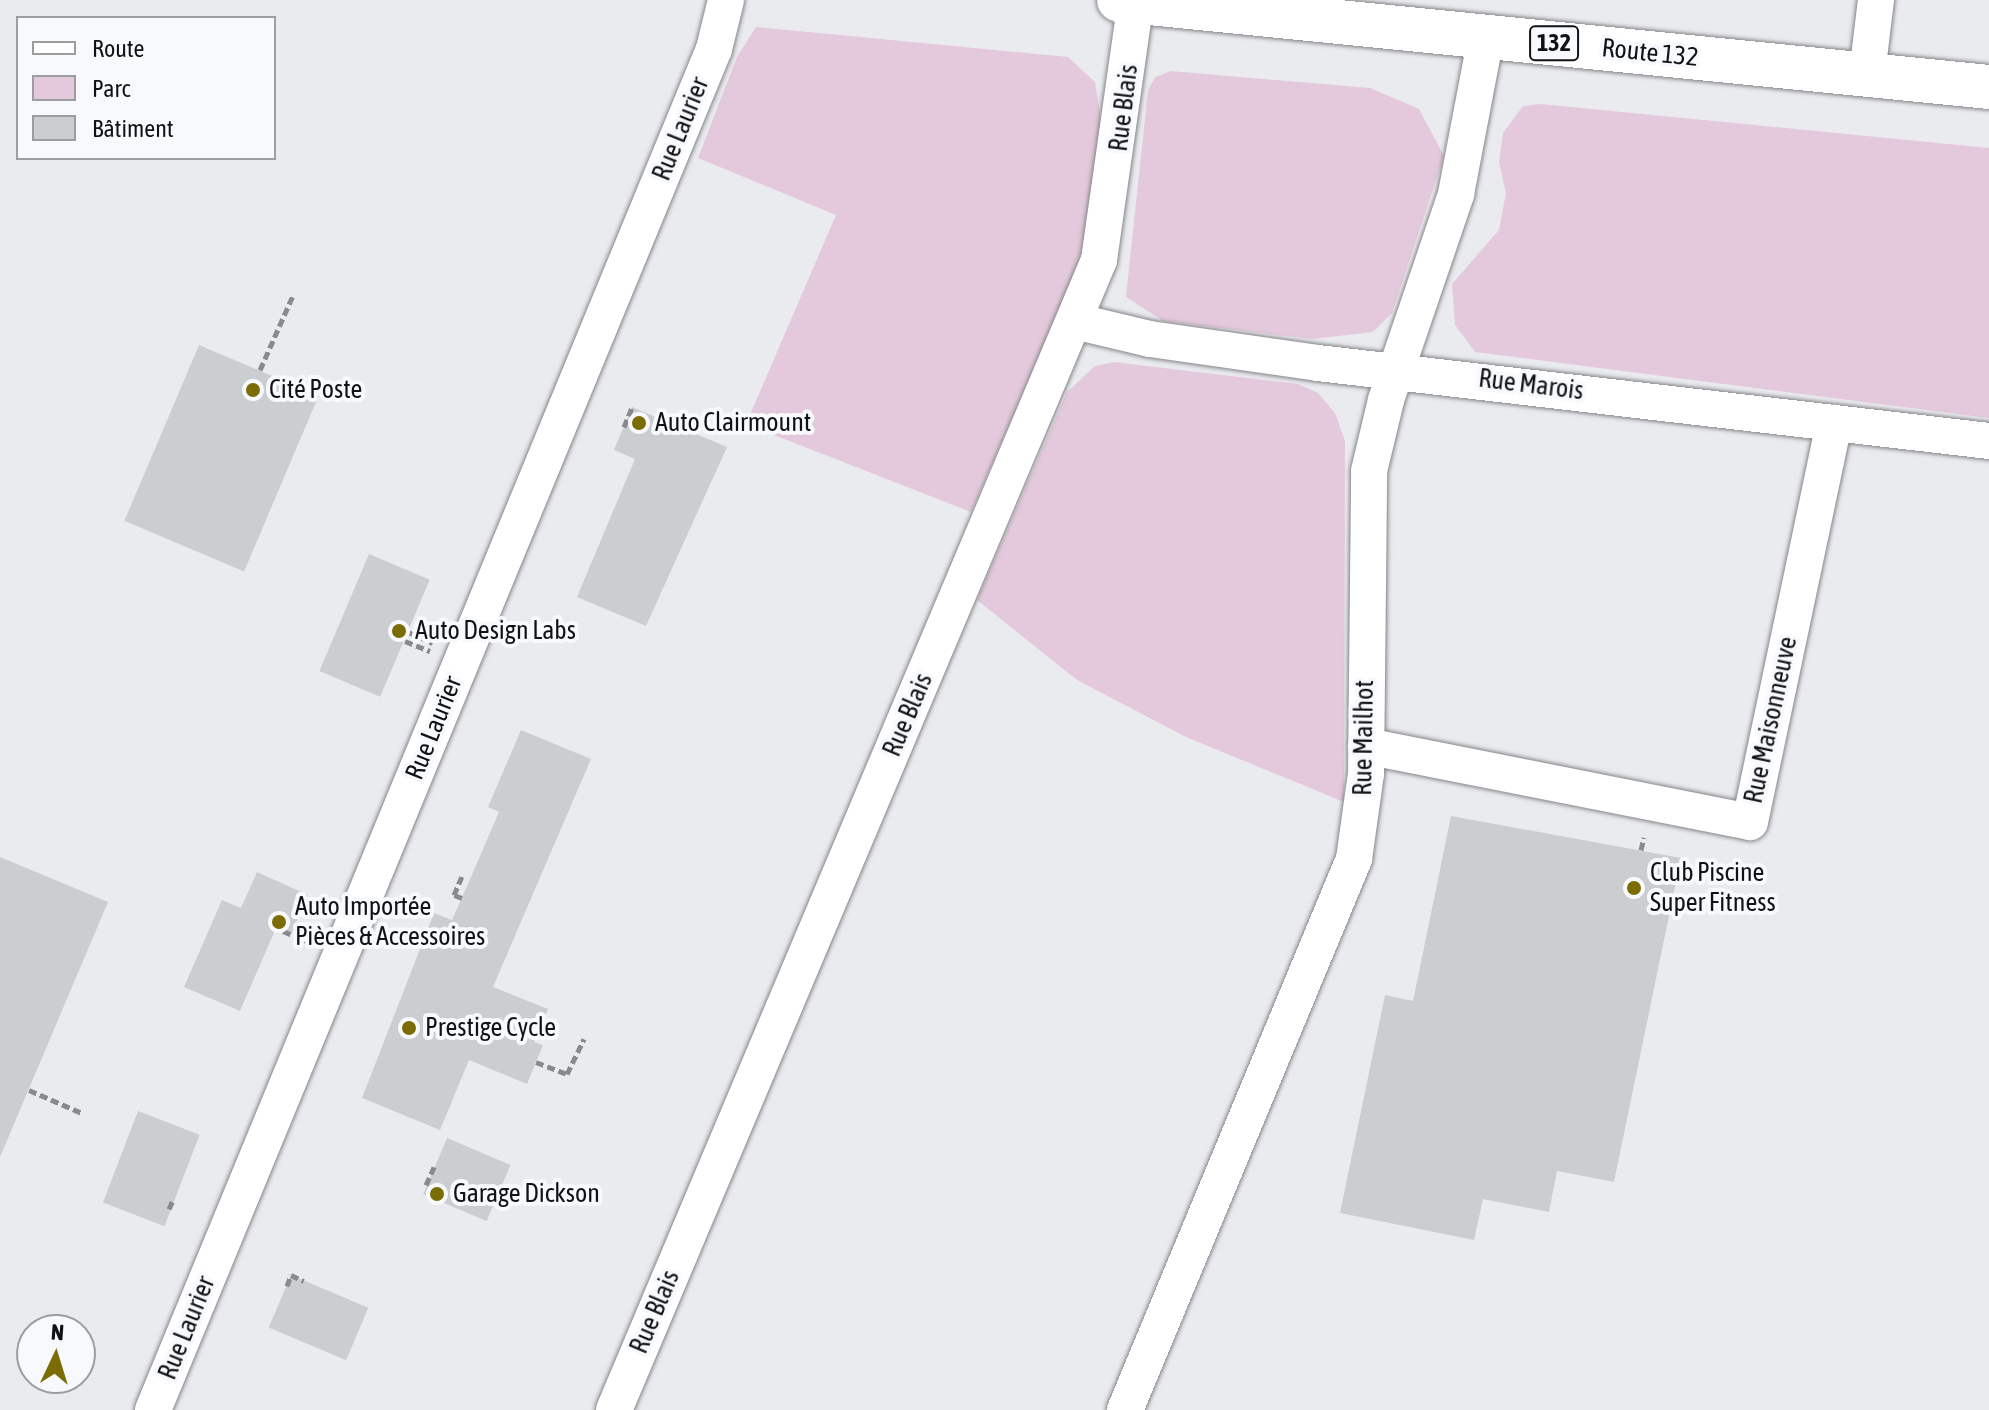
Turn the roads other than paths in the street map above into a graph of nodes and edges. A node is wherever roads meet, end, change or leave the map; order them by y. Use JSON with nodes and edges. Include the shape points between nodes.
{"nodes":[{"id":1,"x":726,"y":0,"type":"edge"},
{"id":2,"x":1876,"y":0,"type":"edge"},
{"id":3,"x":1130,"y":1,"type":"edge"},
{"id":4,"x":1486,"y":36,"type":"junction"},
{"id":5,"x":1867,"y":74,"type":"junction"},
{"id":6,"x":1989,"y":87,"type":"edge"},
{"id":7,"x":1074,"y":321,"type":"junction"},
{"id":8,"x":1398,"y":370,"type":"junction"},
{"id":9,"x":1834,"y":423,"type":"junction"},
{"id":10,"x":1989,"y":441,"type":"edge"},
{"id":11,"x":1366,"y":746,"type":"junction"},
{"id":12,"x":153,"y":1410,"type":"edge"},
{"id":13,"x":614,"y":1410,"type":"edge"},
{"id":14,"x":1125,"y":1410,"type":"edge"}],
"edges":[{"from":1,"to":12,"type":"street","name":"Rue Laurier","via":[[714,49]]},
{"from":2,"to":5,"type":"street"},
{"from":3,"to":4,"type":"highway","name":"Route 132","number":"132"},
{"from":3,"to":7,"type":"street","name":"Rue Blais","via":[[1111,208],[1099,260]]},
{"from":4,"to":5,"type":"highway","name":"Route 132","number":"132"},
{"from":4,"to":8,"type":"street","name":"Rue Mailhot","via":[[1464,165]]},
{"from":5,"to":6,"type":"highway","name":"Route 132","number":"132"},
{"from":7,"to":8,"type":"street","name":"Rue Marois","via":[[1150,339]]},
{"from":7,"to":13,"type":"street","name":"Rue Blais"},
{"from":8,"to":9,"type":"street","name":"Rue Marois"},
{"from":8,"to":11,"type":"street","name":"Rue Mailhot","via":[[1376,435],[1366,515]]},
{"from":9,"to":10,"type":"street","name":"Rue Marois"},
{"from":9,"to":11,"type":"street","name":"Rue Maisonneuve","via":[[1750,822]]},
{"from":11,"to":14,"type":"street","name":"Rue Mailhot","via":[[1360,830],[1347,884]]}]}
